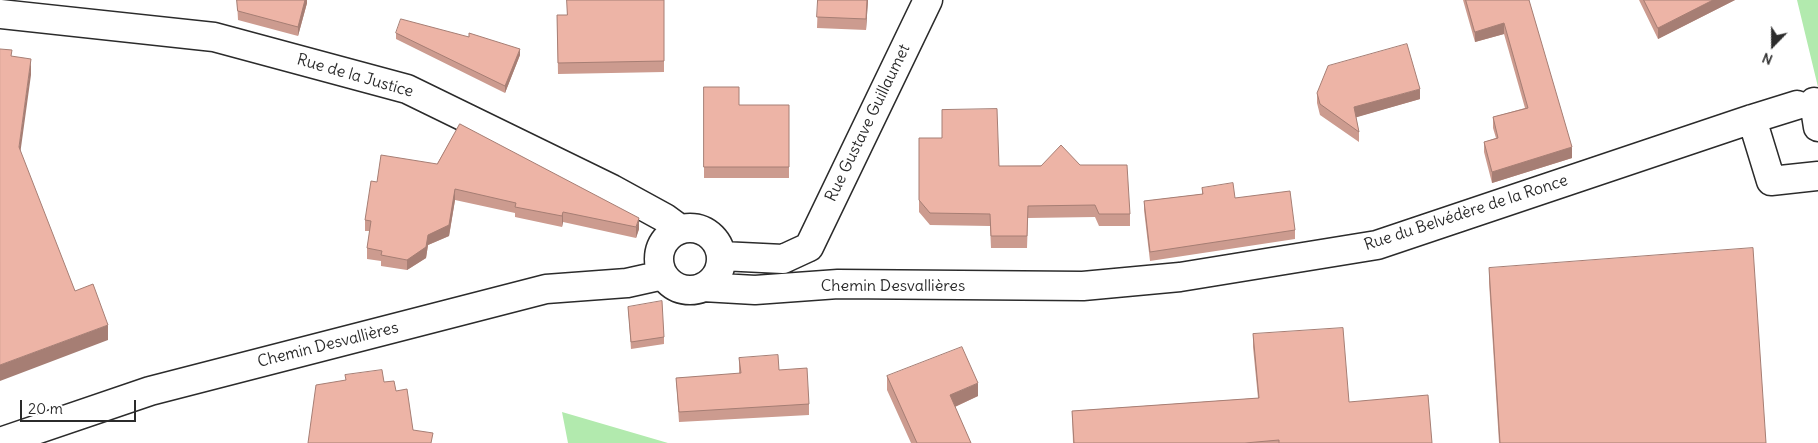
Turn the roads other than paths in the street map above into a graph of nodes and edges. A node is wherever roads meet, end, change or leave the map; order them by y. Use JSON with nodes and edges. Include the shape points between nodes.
{"nodes":[{"id":1,"x":928,"y":0,"type":"edge"},
{"id":2,"x":0,"y":14,"type":"edge"},
{"id":3,"x":1810,"y":112,"type":"edge"},
{"id":4,"x":1752,"y":119,"type":"junction"},
{"id":5,"x":1818,"y":176,"type":"edge"},
{"id":6,"x":680,"y":229,"type":"junction"},
{"id":7,"x":809,"y":247,"type":"junction"},
{"id":8,"x":721,"y":256,"type":"junction"},
{"id":9,"x":663,"y":276,"type":"junction"},
{"id":10,"x":838,"y":284,"type":"junction"},
{"id":11,"x":1083,"y":286,"type":"joint"},
{"id":12,"x":703,"y":287,"type":"junction"},
{"id":13,"x":0,"y":442,"type":"edge"}],
"edges":[{"from":1,"to":7,"type":"street","name":"Rue Gustave Guillaumet"},
{"from":2,"to":6,"type":"street","name":"Rue de la Justice","via":[[214,37],[407,89],[612,188]]},
{"from":3,"to":4,"type":"street","name":"Rue du Belvédère de la Ronce"},
{"from":4,"to":5,"type":"street","via":[[1771,181]]},
{"from":4,"to":11,"type":"street","name":"Rue du Belvédère de la Ronce","via":[[1377,245],[1180,277]]},
{"from":6,"to":8,"type":"street","via":[[698,229],[714,238]]},
{"from":6,"to":9,"type":"street","via":[[668,236],[660,248]]},
{"from":7,"to":8,"type":"street","via":[[783,259]]},
{"from":7,"to":10,"type":"street"},
{"from":8,"to":12,"type":"street","via":[[720,268],[713,280]]},
{"from":9,"to":12,"type":"street","via":[[673,285],[688,290]]},
{"from":9,"to":13,"type":"street","name":"Chemin Desvallières","via":[[628,284],[546,289],[150,391]]},
{"from":10,"to":11,"type":"street","name":"Chemin Desvallières"},
{"from":10,"to":12,"type":"street","name":"Chemin Desvallières","via":[[755,290]]}]}
